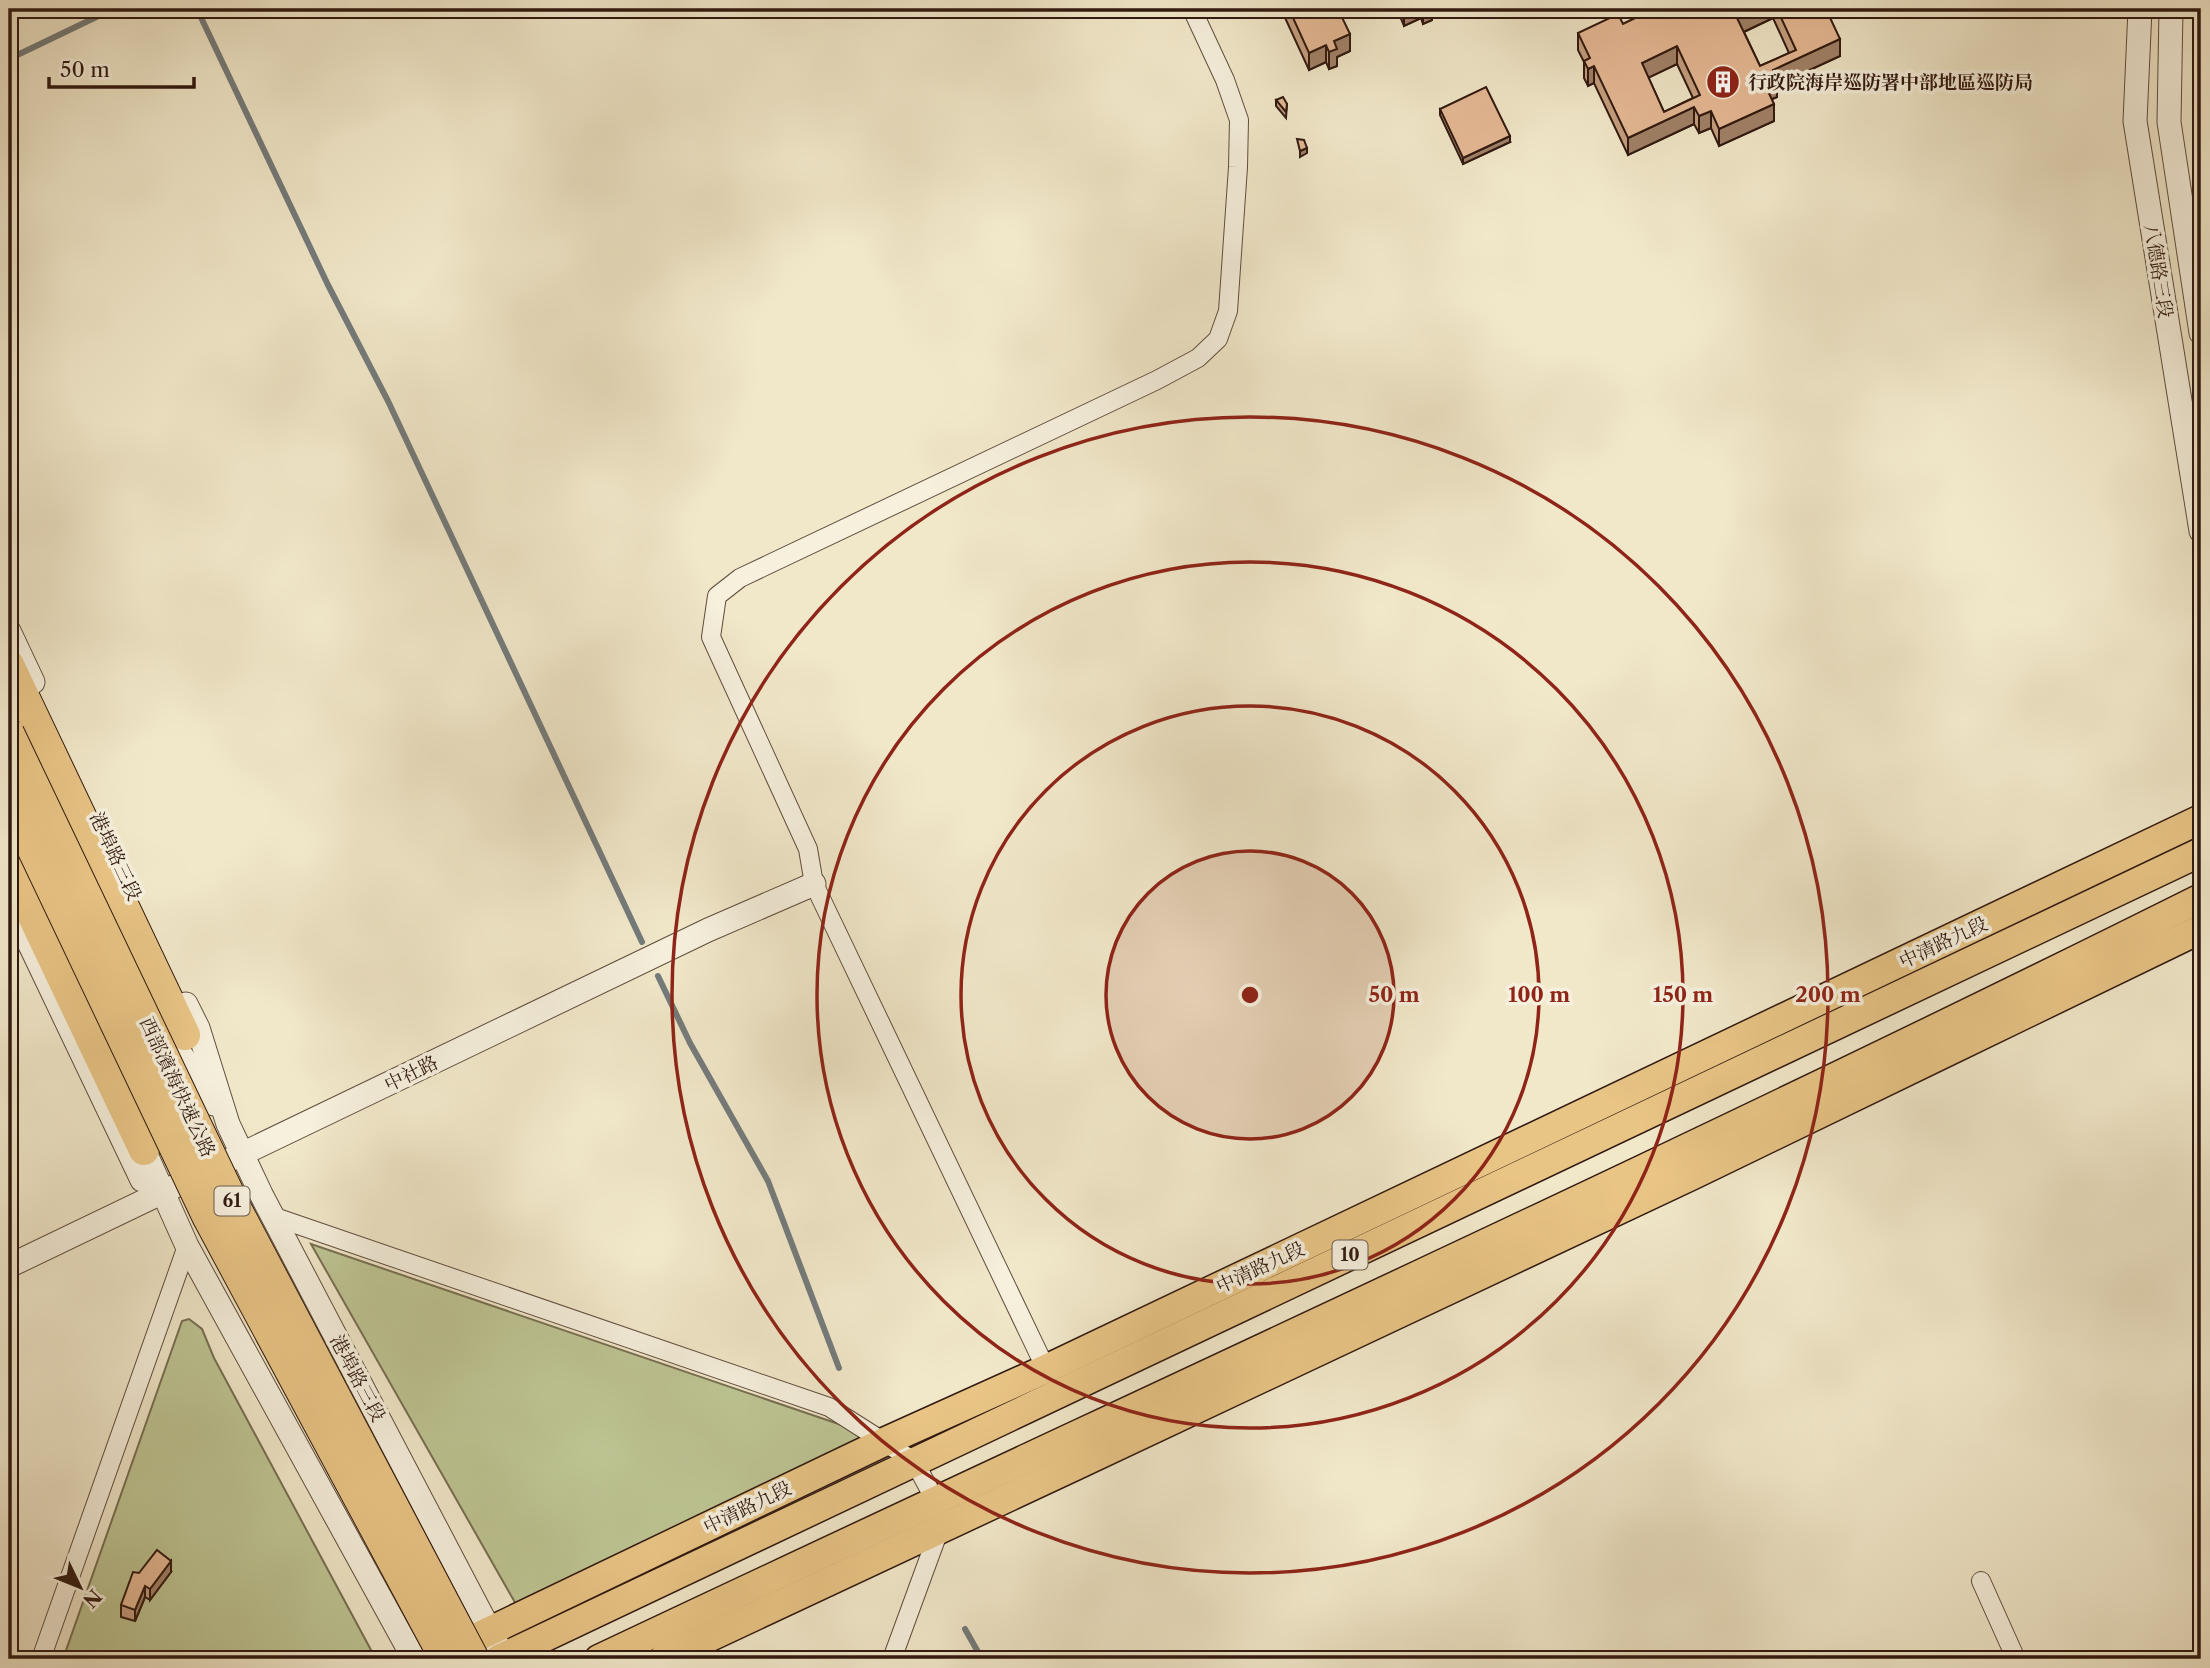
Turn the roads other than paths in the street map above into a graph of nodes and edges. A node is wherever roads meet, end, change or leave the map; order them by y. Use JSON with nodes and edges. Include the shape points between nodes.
{"nodes":[{"id":1,"x":1192,"y":9,"type":"edge"},
{"id":2,"x":2140,"y":9,"type":"edge"},
{"id":3,"x":2171,"y":9,"type":"edge"},
{"id":4,"x":2135,"y":121,"type":"junction"},
{"id":5,"x":2169,"y":122,"type":"junction"},
{"id":6,"x":2201,"y":333,"type":"edge"},
{"id":7,"x":2201,"y":531,"type":"edge"},
{"id":8,"x":9,"y":631,"type":"edge"},
{"id":9,"x":9,"y":665,"type":"edge"},
{"id":10,"x":9,"y":699,"type":"edge"},
{"id":11,"x":9,"y":733,"type":"edge"},
{"id":12,"x":9,"y":800,"type":"edge"},
{"id":13,"x":2201,"y":818,"type":"edge"},
{"id":14,"x":9,"y":834,"type":"edge"},
{"id":15,"x":2201,"y":852,"type":"edge"},
{"id":16,"x":9,"y":866,"type":"edge"},
{"id":17,"x":814,"y":884,"type":"junction"},
{"id":18,"x":2201,"y":898,"type":"edge"},
{"id":19,"x":9,"y":901,"type":"edge"},
{"id":20,"x":2201,"y":929,"type":"edge"},
{"id":21,"x":185,"y":1035,"type":"joint"},
{"id":22,"x":228,"y":1124,"type":"junction"},
{"id":23,"x":144,"y":1150,"type":"joint"},
{"id":24,"x":242,"y":1154,"type":"junction"},
{"id":25,"x":164,"y":1192,"type":"junction"},
{"id":26,"x":272,"y":1216,"type":"junction"},
{"id":27,"x":185,"y":1238,"type":"junction"},
{"id":28,"x":9,"y":1266,"type":"edge"},
{"id":29,"x":1046,"y":1369,"type":"junction"},
{"id":30,"x":884,"y":1441,"type":"junction"},
{"id":31,"x":914,"y":1461,"type":"junction"},
{"id":32,"x":935,"y":1500,"type":"junction"},
{"id":33,"x":940,"y":1528,"type":"junction"},
{"id":34,"x":1981,"y":1581,"type":"dead end"},
{"id":35,"x":490,"y":1630,"type":"junction"},
{"id":36,"x":502,"y":1658,"type":"edge"},
{"id":37,"x":41,"y":1659,"type":"edge"},
{"id":38,"x":414,"y":1659,"type":"edge"},
{"id":39,"x":432,"y":1659,"type":"edge"},
{"id":40,"x":445,"y":1659,"type":"edge"},
{"id":41,"x":474,"y":1659,"type":"edge"},
{"id":42,"x":599,"y":1659,"type":"edge"},
{"id":43,"x":663,"y":1659,"type":"edge"},
{"id":44,"x":892,"y":1659,"type":"edge"},
{"id":45,"x":2016,"y":1659,"type":"edge"}],
"edges":[{"from":1,"to":17,"type":"street","via":[[1239,120],[1228,311],[1218,339],[1198,358],[1157,380],[740,578],[717,596],[711,637],[808,849]]},
{"from":2,"to":4,"type":"street","name":"八德路三段"},
{"from":3,"to":5,"type":"street","name":"八德路三段"},
{"from":4,"to":5,"type":"street"},
{"from":4,"to":7,"type":"street","name":"八德路三段"},
{"from":5,"to":6,"type":"street","name":"八德路三段"},
{"from":8,"to":22,"type":"street","name":"港埠路三段","via":[[198,1028]]},
{"from":9,"to":21,"type":"highway"},
{"from":10,"to":22,"type":"street","name":"港埠路三段","via":[[172,1041]]},
{"from":11,"to":41,"type":"highway","name":"西部濱海快速公路","number":"61","bridge":true,"via":[[234,1206]]},
{"from":12,"to":40,"type":"highway","name":"西部濱海快速公路","number":"61","bridge":true,"via":[[208,1218]]},
{"from":13,"to":29,"type":"main road","name":"中清路九段"},
{"from":14,"to":25,"type":"street"},
{"from":15,"to":31,"type":"main road","name":"中清路九段","number":"10"},
{"from":16,"to":23,"type":"highway"},
{"from":17,"to":24,"type":"street","name":"中社路","via":[[708,930]]},
{"from":17,"to":29,"type":"street"},
{"from":18,"to":32,"type":"main road","number":"10","via":[[1873,1059]]},
{"from":19,"to":25,"type":"street"},
{"from":20,"to":33,"type":"main road","via":[[1692,1175]]},
{"from":21,"to":22,"type":"street","name":"港埠路三段"},
{"from":22,"to":24,"type":"street","name":"港埠路三段"},
{"from":23,"to":25,"type":"street"},
{"from":24,"to":25,"type":"street","name":"中社路"},
{"from":24,"to":26,"type":"street","name":"港埠路三段"},
{"from":25,"to":27,"type":"street"},
{"from":25,"to":28,"type":"street","name":"中社路"},
{"from":26,"to":30,"type":"street","via":[[829,1407]]},
{"from":26,"to":35,"type":"street","name":"港埠路三段"},
{"from":27,"to":37,"type":"street"},
{"from":27,"to":38,"type":"street"},
{"from":29,"to":30,"type":"main road","name":"中清路九段"},
{"from":30,"to":31,"type":"street"},
{"from":30,"to":35,"type":"main road","name":"中清路九段"},
{"from":31,"to":32,"type":"street"},
{"from":31,"to":36,"type":"main road","name":"中清路九段","number":"10"},
{"from":32,"to":33,"type":"street"},
{"from":32,"to":42,"type":"main road","number":"10"},
{"from":33,"to":43,"type":"main road"},
{"from":33,"to":44,"type":"street"},
{"from":34,"to":45,"type":"street"},
{"from":35,"to":36,"type":"street","name":"港埠路三段"},
{"from":35,"to":39,"type":"main road","name":"中清路九段"}]}
